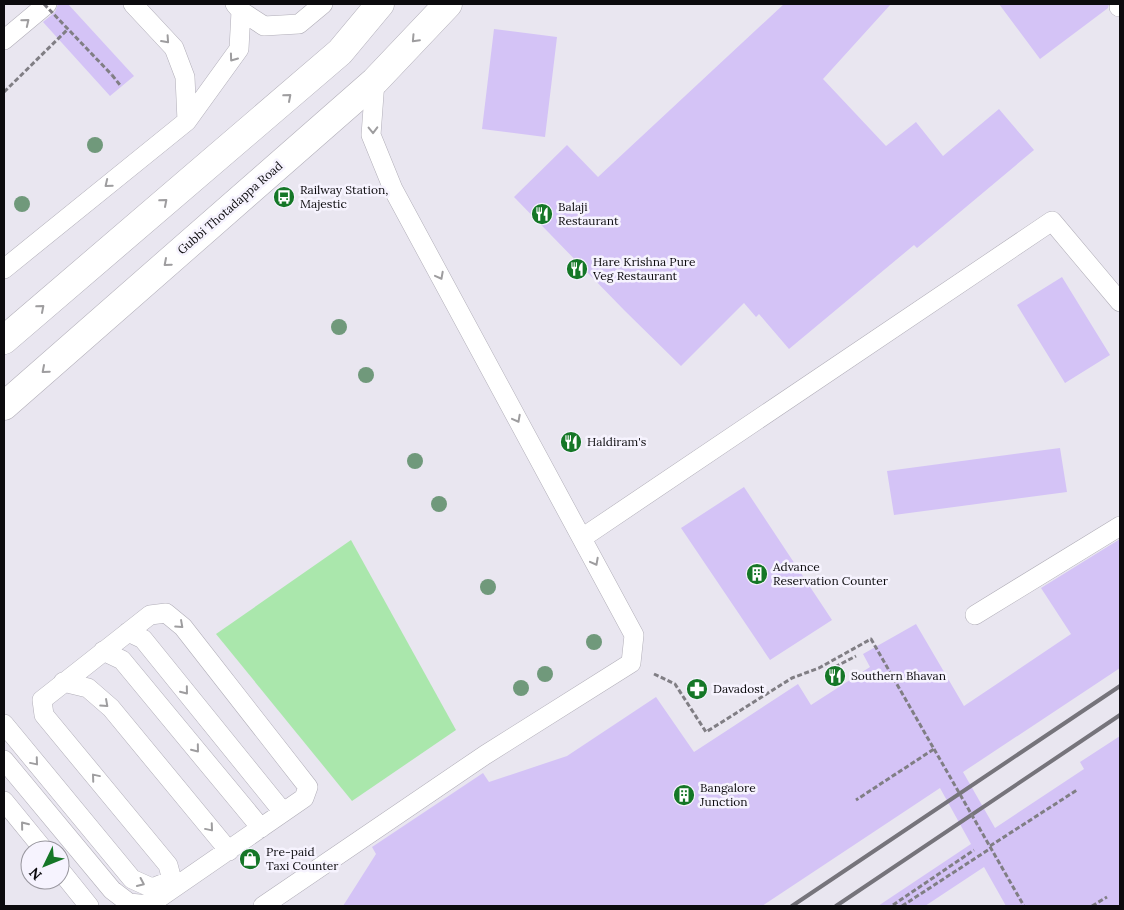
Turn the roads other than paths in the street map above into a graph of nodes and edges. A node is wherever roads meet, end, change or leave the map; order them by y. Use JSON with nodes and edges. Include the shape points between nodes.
{"nodes":[{"id":1,"x":45,"y":4,"type":"edge"},
{"id":2,"x":133,"y":4,"type":"edge"},
{"id":3,"x":323,"y":4,"type":"edge"},
{"id":4,"x":380,"y":4,"type":"edge"},
{"id":5,"x":448,"y":4,"type":"edge"},
{"id":6,"x":238,"y":7,"type":"edge"},
{"id":7,"x":4,"y":40,"type":"edge"},
{"id":8,"x":375,"y":81,"type":"junction"},
{"id":9,"x":187,"y":121,"type":"junction"},
{"id":10,"x":4,"y":269,"type":"edge"},
{"id":11,"x":1120,"y":302,"type":"edge"},
{"id":12,"x":4,"y":340,"type":"edge"},
{"id":13,"x":4,"y":406,"type":"edge"},
{"id":14,"x":1120,"y":526,"type":"edge"},
{"id":15,"x":582,"y":538,"type":"junction"},
{"id":16,"x":975,"y":615,"type":"dead end"},
{"id":17,"x":128,"y":632,"type":"junction"},
{"id":18,"x":103,"y":651,"type":"junction"},
{"id":19,"x":63,"y":682,"type":"junction"},
{"id":20,"x":4,"y":724,"type":"edge"},
{"id":21,"x":4,"y":760,"type":"edge"},
{"id":22,"x":4,"y":801,"type":"edge"},
{"id":23,"x":283,"y":812,"type":"junction"},
{"id":24,"x":261,"y":828,"type":"junction"},
{"id":25,"x":36,"y":840,"type":"edge"},
{"id":26,"x":229,"y":850,"type":"junction"},
{"id":27,"x":70,"y":882,"type":"edge"},
{"id":28,"x":89,"y":906,"type":"edge"},
{"id":29,"x":150,"y":906,"type":"edge"},
{"id":30,"x":263,"y":906,"type":"edge"}],
"edges":[{"from":7,"to":1,"type":"lane","one_way":true},
{"from":2,"to":9,"type":"lane","one_way":true,"via":[[174,48],[185,76]]},
{"from":3,"to":6,"type":"lane","via":[[299,24],[264,26]]},
{"from":12,"to":4,"type":"main road","one_way":true,"via":[[340,52]]},
{"from":5,"to":8,"type":"main road","name":"Gubbi Thotadappa Road","one_way":true},
{"from":6,"to":9,"type":"lane","one_way":true,"via":[[239,49]]},
{"from":8,"to":13,"type":"main road","name":"Gubbi Thotadappa Road","one_way":true},
{"from":8,"to":15,"type":"lane","one_way":true,"via":[[371,135],[393,189]]},
{"from":9,"to":10,"type":"lane","one_way":true},
{"from":11,"to":15,"type":"lane","via":[[1052,222]]},
{"from":14,"to":16,"type":"lane"},
{"from":15,"to":30,"type":"lane","one_way":true,"via":[[634,635],[631,663],[485,755]]},
{"from":17,"to":18,"type":"lane"},
{"from":17,"to":23,"type":"lane","one_way":true,"via":[[143,639]]},
{"from":17,"to":23,"type":"lane","one_way":true,"via":[[150,615],[166,613],[183,627],[308,788],[304,798]]},
{"from":18,"to":19,"type":"lane"},
{"from":18,"to":24,"type":"lane","one_way":true,"via":[[122,660]]},
{"from":20,"to":19,"type":"lane","one_way":true,"via":[[132,879],[152,888],[172,880],[168,865],[44,715],[42,700]]},
{"from":19,"to":26,"type":"lane","one_way":true,"via":[[88,688],[111,708]]},
{"from":21,"to":29,"type":"lane","via":[[112,890],[129,903]]},
{"from":25,"to":22,"type":"lane","one_way":true},
{"from":23,"to":24,"type":"lane"},
{"from":24,"to":26,"type":"lane"},
{"from":26,"to":29,"type":"lane"},
{"from":27,"to":28,"type":"lane"}]}
